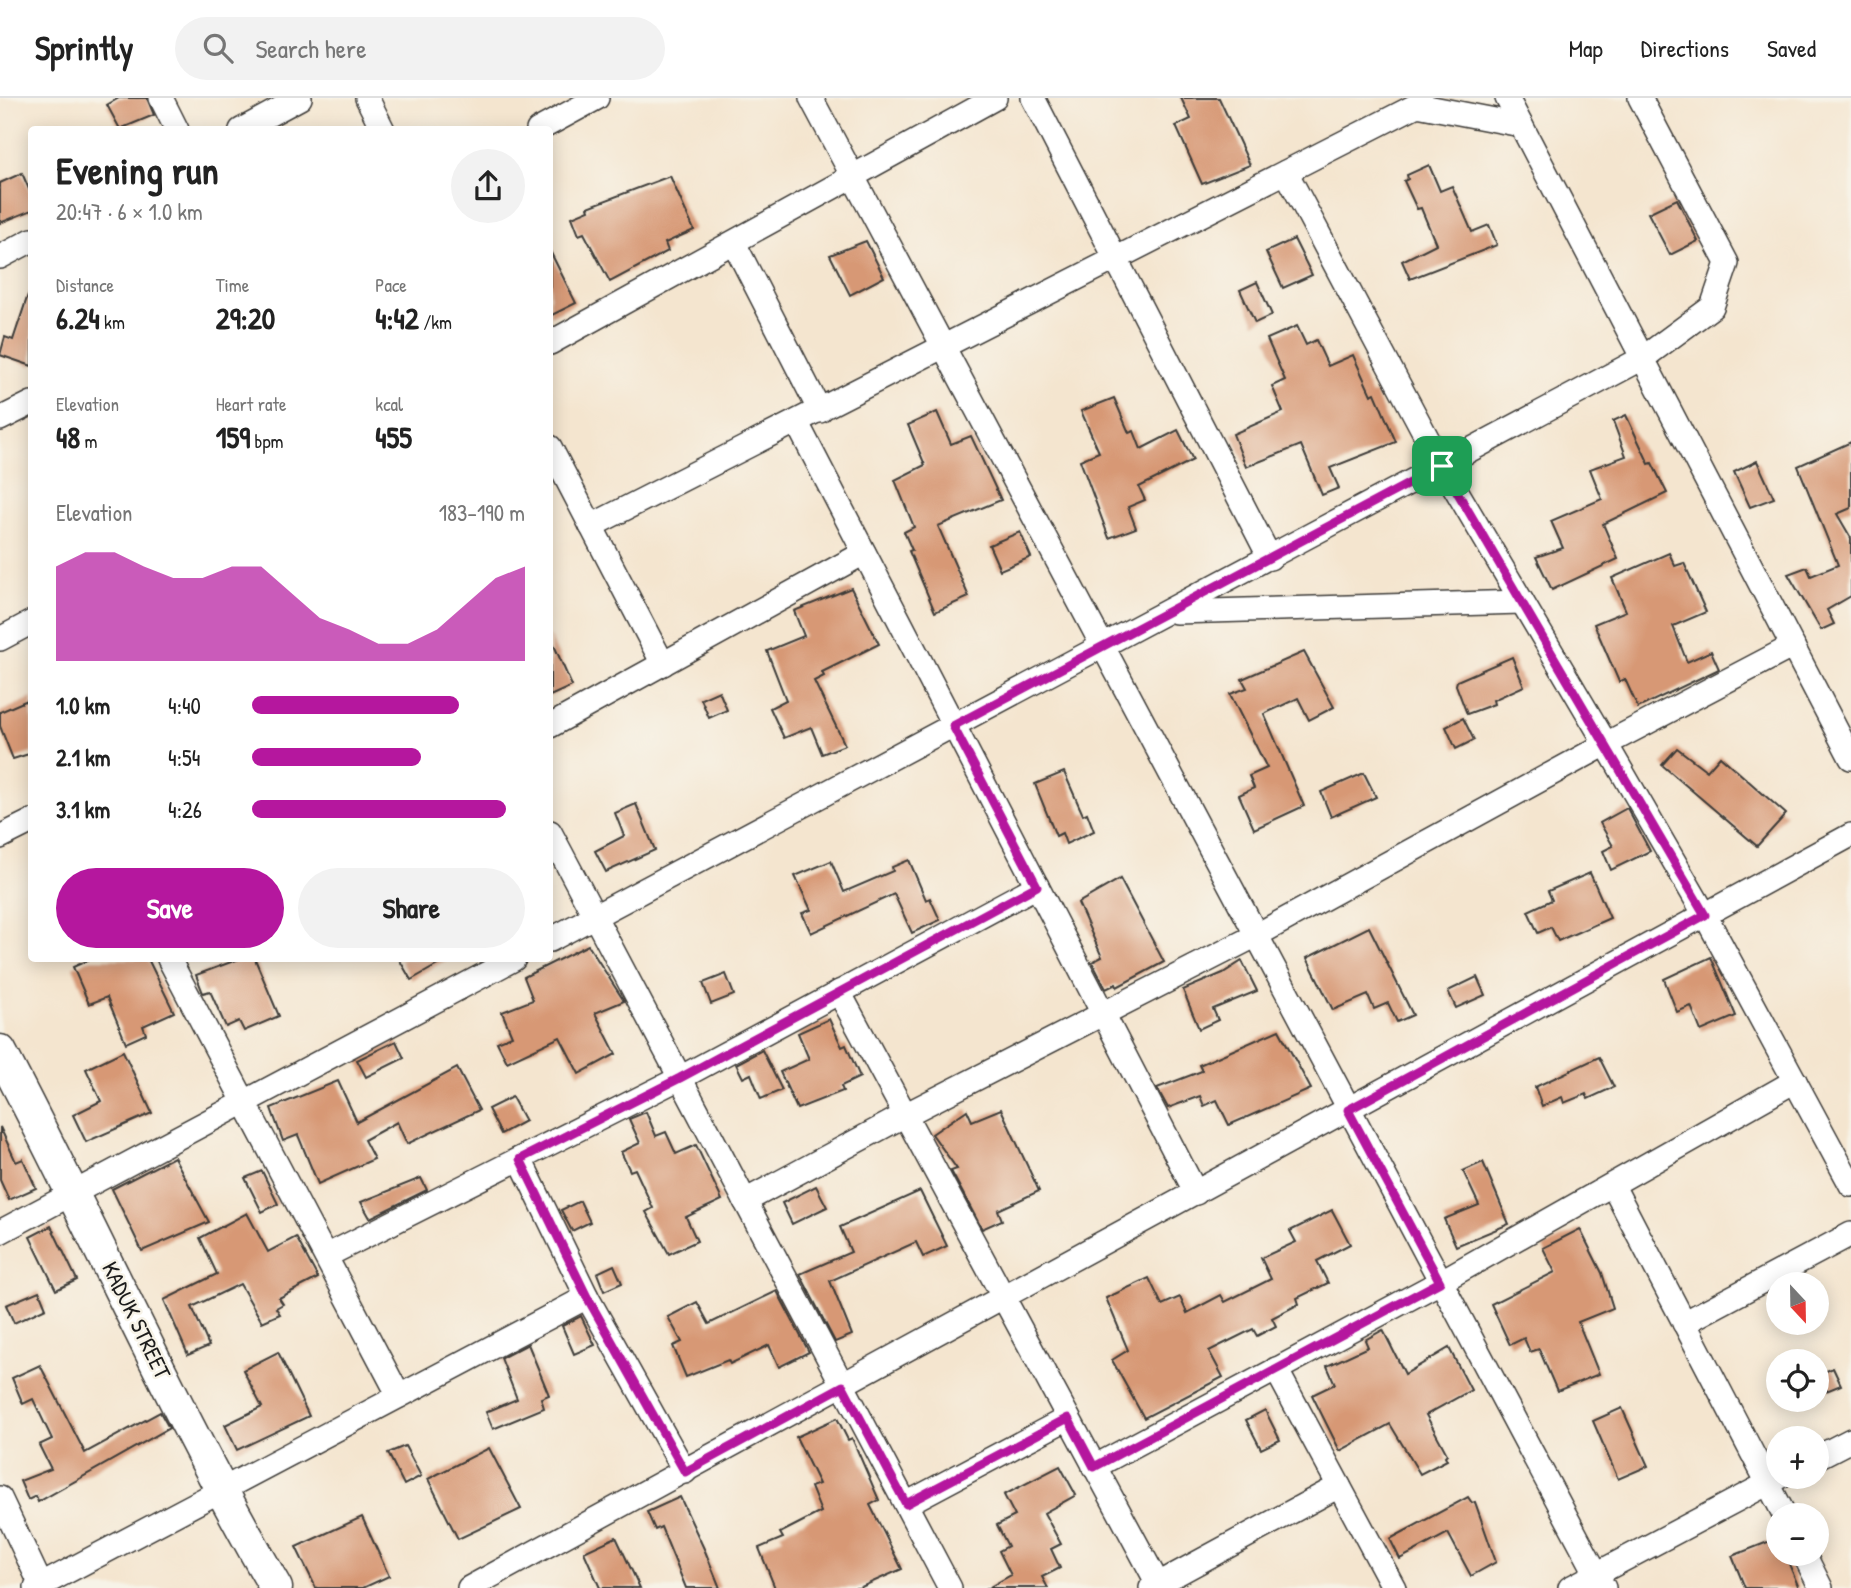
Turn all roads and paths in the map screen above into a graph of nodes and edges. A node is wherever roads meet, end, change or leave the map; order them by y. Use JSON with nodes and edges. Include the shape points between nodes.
{"nodes":[{"id":1,"x":161,"y":98,"type":"edge"},
{"id":2,"x":300,"y":98,"type":"edge"},
{"id":3,"x":367,"y":98,"type":"edge"},
{"id":4,"x":597,"y":98,"type":"edge"},
{"id":5,"x":811,"y":98,"type":"edge"},
{"id":6,"x":995,"y":98,"type":"edge"},
{"id":7,"x":1033,"y":98,"type":"edge"},
{"id":8,"x":1507,"y":98,"type":"edge"},
{"id":9,"x":1640,"y":98,"type":"edge"},
{"id":10,"x":1521,"y":125,"type":"junction"},
{"id":11,"x":175,"y":126,"type":"edge"},
{"id":12,"x":248,"y":126,"type":"edge"},
{"id":13,"x":381,"y":126,"type":"edge"},
{"id":14,"x":545,"y":126,"type":"edge"},
{"id":15,"x":1286,"y":172,"type":"junction"},
{"id":16,"x":852,"y":179,"type":"junction"},
{"id":17,"x":734,"y":243,"type":"junction"},
{"id":18,"x":28,"y":244,"type":"edge"},
{"id":19,"x":0,"y":257,"type":"edge"},
{"id":20,"x":1115,"y":258,"type":"junction"},
{"id":21,"x":553,"y":341,"type":"edge"},
{"id":22,"x":941,"y":346,"type":"junction"},
{"id":23,"x":1643,"y":358,"type":"junction"},
{"id":24,"x":28,"y":405,"type":"edge"},
{"id":25,"x":820,"y":411,"type":"junction"},
{"id":26,"x":0,"y":419,"type":"edge"},
{"id":27,"x":797,"y":423,"type":"junction"},
{"id":28,"x":553,"y":453,"type":"edge"},
{"id":29,"x":1442,"y":466,"type":"junction"},
{"id":30,"x":591,"y":526,"type":"junction"},
{"id":31,"x":864,"y":553,"type":"junction"},
{"id":32,"x":1270,"y":558,"type":"junction"},
{"id":33,"x":1522,"y":602,"type":"junction"},
{"id":34,"x":1169,"y":612,"type":"junction"},
{"id":35,"x":28,"y":624,"type":"edge"},
{"id":36,"x":0,"y":639,"type":"edge"},
{"id":37,"x":1793,"y":646,"type":"junction"},
{"id":38,"x":1102,"y":648,"type":"junction"},
{"id":39,"x":663,"y":664,"type":"junction"},
{"id":40,"x":553,"y":724,"type":"edge"},
{"id":41,"x":953,"y":726,"type":"junction"},
{"id":42,"x":1606,"y":744,"type":"junction"},
{"id":43,"x":1851,"y":758,"type":"edge"},
{"id":44,"x":28,"y":823,"type":"edge"},
{"id":45,"x":1851,"y":835,"type":"edge"},
{"id":46,"x":0,"y":837,"type":"edge"},
{"id":47,"x":553,"y":838,"type":"edge"},
{"id":48,"x":1037,"y":886,"type":"junction"},
{"id":49,"x":1705,"y":915,"type":"junction"},
{"id":50,"x":594,"y":916,"type":"junction"},
{"id":51,"x":1255,"y":936,"type":"junction"},
{"id":52,"x":553,"y":938,"type":"edge"},
{"id":53,"x":171,"y":962,"type":"edge"},
{"id":54,"x":508,"y":962,"type":"edge"},
{"id":55,"x":839,"y":992,"type":"junction"},
{"id":56,"x":1103,"y":1013,"type":"junction"},
{"id":57,"x":0,"y":1051,"type":"edge"},
{"id":58,"x":680,"y":1078,"type":"junction"},
{"id":59,"x":1795,"y":1081,"type":"junction"},
{"id":60,"x":246,"y":1101,"type":"junction"},
{"id":61,"x":1348,"y":1110,"type":"junction"},
{"id":62,"x":905,"y":1115,"type":"junction"},
{"id":63,"x":520,"y":1159,"type":"junction"},
{"id":64,"x":1851,"y":1185,"type":"edge"},
{"id":65,"x":1613,"y":1186,"type":"junction"},
{"id":66,"x":75,"y":1192,"type":"junction"},
{"id":67,"x":1196,"y":1193,"type":"junction"},
{"id":68,"x":746,"y":1201,"type":"junction"},
{"id":69,"x":0,"y":1232,"type":"edge"},
{"id":70,"x":1851,"y":1234,"type":"edge"},
{"id":71,"x":326,"y":1256,"type":"junction"},
{"id":72,"x":1440,"y":1282,"type":"junction"},
{"id":73,"x":587,"y":1297,"type":"junction"},
{"id":74,"x":1003,"y":1298,"type":"junction"},
{"id":75,"x":1684,"y":1323,"type":"junction"},
{"id":76,"x":1276,"y":1369,"type":"junction"},
{"id":77,"x":843,"y":1386,"type":"junction"},
{"id":78,"x":399,"y":1396,"type":"junction"},
{"id":79,"x":1068,"y":1418,"type":"junction"},
{"id":80,"x":1851,"y":1440,"type":"edge"},
{"id":81,"x":1829,"y":1451,"type":"edge"},
{"id":82,"x":1766,"y":1466,"type":"edge"},
{"id":83,"x":1094,"y":1467,"type":"junction"},
{"id":84,"x":685,"y":1472,"type":"junction"},
{"id":85,"x":1766,"y":1485,"type":"edge"},
{"id":86,"x":1339,"y":1486,"type":"junction"},
{"id":87,"x":220,"y":1491,"type":"junction"},
{"id":88,"x":0,"y":1498,"type":"edge"},
{"id":89,"x":906,"y":1504,"type":"junction"},
{"id":90,"x":1810,"y":1566,"type":"edge"},
{"id":91,"x":1600,"y":1580,"type":"edge"},
{"id":92,"x":1154,"y":1586,"type":"edge"},
{"id":93,"x":39,"y":1587,"type":"edge"},
{"id":94,"x":276,"y":1588,"type":"edge"},
{"id":95,"x":469,"y":1588,"type":"edge"},
{"id":96,"x":950,"y":1588,"type":"edge"},
{"id":97,"x":1394,"y":1588,"type":"edge"},
{"id":98,"x":1570,"y":1588,"type":"edge"},
{"id":99,"x":1821,"y":1588,"type":"edge"}],
"edges":[{"from":1,"to":11,"type":"street"},
{"from":2,"to":12,"type":"street"},
{"from":3,"to":13,"type":"street"},
{"from":4,"to":14,"type":"street"},
{"from":5,"to":16,"type":"street"},
{"from":6,"to":16,"type":"street"},
{"from":7,"to":20,"type":"street"},
{"from":8,"to":10,"type":"street"},
{"from":9,"to":23,"type":"street","via":[[1727,263],[1712,307]]},
{"from":10,"to":15,"type":"street","via":[[1417,105]]},
{"from":10,"to":23,"type":"street"},
{"from":15,"to":20,"type":"street"},
{"from":15,"to":29,"type":"street"},
{"from":16,"to":17,"type":"street"},
{"from":16,"to":22,"type":"street"},
{"from":17,"to":21,"type":"street"},
{"from":17,"to":25,"type":"street"},
{"from":18,"to":19,"type":"street"},
{"from":20,"to":22,"type":"street"},
{"from":20,"to":32,"type":"street"},
{"from":22,"to":25,"type":"street"},
{"from":22,"to":38,"type":"street"},
{"from":23,"to":29,"type":"street"},
{"from":23,"to":37,"type":"street"},
{"from":24,"to":26,"type":"street"},
{"from":25,"to":27,"type":"street"},
{"from":27,"to":30,"type":"street"},
{"from":27,"to":31,"type":"street"},
{"from":28,"to":30,"type":"street"},
{"from":29,"to":32,"type":"street"},
{"from":29,"to":33,"type":"street"},
{"from":30,"to":39,"type":"street"},
{"from":31,"to":39,"type":"street"},
{"from":31,"to":41,"type":"street"},
{"from":32,"to":34,"type":"street"},
{"from":33,"to":34,"type":"street"},
{"from":33,"to":42,"type":"street"},
{"from":34,"to":38,"type":"street"},
{"from":35,"to":36,"type":"street"},
{"from":37,"to":42,"type":"street"},
{"from":37,"to":43,"type":"street"},
{"from":38,"to":41,"type":"street"},
{"from":38,"to":51,"type":"street"},
{"from":39,"to":40,"type":"street"},
{"from":41,"to":48,"type":"street"},
{"from":41,"to":50,"type":"street"},
{"from":42,"to":49,"type":"street"},
{"from":42,"to":51,"type":"street"},
{"from":44,"to":46,"type":"street"},
{"from":45,"to":49,"type":"street"},
{"from":47,"to":50,"type":"street"},
{"from":48,"to":55,"type":"street"},
{"from":48,"to":56,"type":"street"},
{"from":49,"to":59,"type":"street"},
{"from":49,"to":61,"type":"street"},
{"from":50,"to":52,"type":"street"},
{"from":50,"to":58,"type":"street"},
{"from":51,"to":56,"type":"street"},
{"from":51,"to":61,"type":"street"},
{"from":53,"to":60,"type":"street"},
{"from":54,"to":60,"type":"street"},
{"from":55,"to":58,"type":"street"},
{"from":55,"to":62,"type":"street"},
{"from":56,"to":62,"type":"street"},
{"from":56,"to":67,"type":"street"},
{"from":57,"to":66,"type":"street","name":"KADUK STREET"},
{"from":58,"to":63,"type":"street"},
{"from":58,"to":68,"type":"street"},
{"from":59,"to":64,"type":"street"},
{"from":59,"to":65,"type":"street"},
{"from":60,"to":66,"type":"street"},
{"from":60,"to":71,"type":"street"},
{"from":61,"to":67,"type":"street"},
{"from":61,"to":72,"type":"street"},
{"from":62,"to":68,"type":"street"},
{"from":62,"to":74,"type":"street"},
{"from":63,"to":71,"type":"street"},
{"from":63,"to":73,"type":"street"},
{"from":65,"to":72,"type":"street"},
{"from":65,"to":75,"type":"street"},
{"from":66,"to":69,"type":"street"},
{"from":66,"to":87,"type":"street","name":"KADUK STREET"},
{"from":67,"to":74,"type":"street"},
{"from":68,"to":77,"type":"street"},
{"from":70,"to":75,"type":"street"},
{"from":71,"to":78,"type":"street"},
{"from":72,"to":76,"type":"street"},
{"from":72,"to":91,"type":"street"},
{"from":73,"to":78,"type":"street"},
{"from":73,"to":84,"type":"street"},
{"from":74,"to":77,"type":"street"},
{"from":74,"to":79,"type":"street"},
{"from":75,"to":82,"type":"street"},
{"from":76,"to":83,"type":"street"},
{"from":76,"to":86,"type":"street"},
{"from":77,"to":84,"type":"street"},
{"from":77,"to":89,"type":"street"},
{"from":78,"to":87,"type":"street"},
{"from":79,"to":83,"type":"street"},
{"from":79,"to":89,"type":"street"},
{"from":80,"to":81,"type":"street"},
{"from":83,"to":92,"type":"street"},
{"from":84,"to":95,"type":"street"},
{"from":85,"to":91,"type":"street"},
{"from":86,"to":92,"type":"street"},
{"from":86,"to":97,"type":"street"},
{"from":87,"to":93,"type":"street"},
{"from":87,"to":94,"type":"street","name":"KADUK STREET"},
{"from":88,"to":93,"type":"street"},
{"from":89,"to":96,"type":"street"},
{"from":90,"to":99,"type":"street"},
{"from":91,"to":98,"type":"street"}]}
